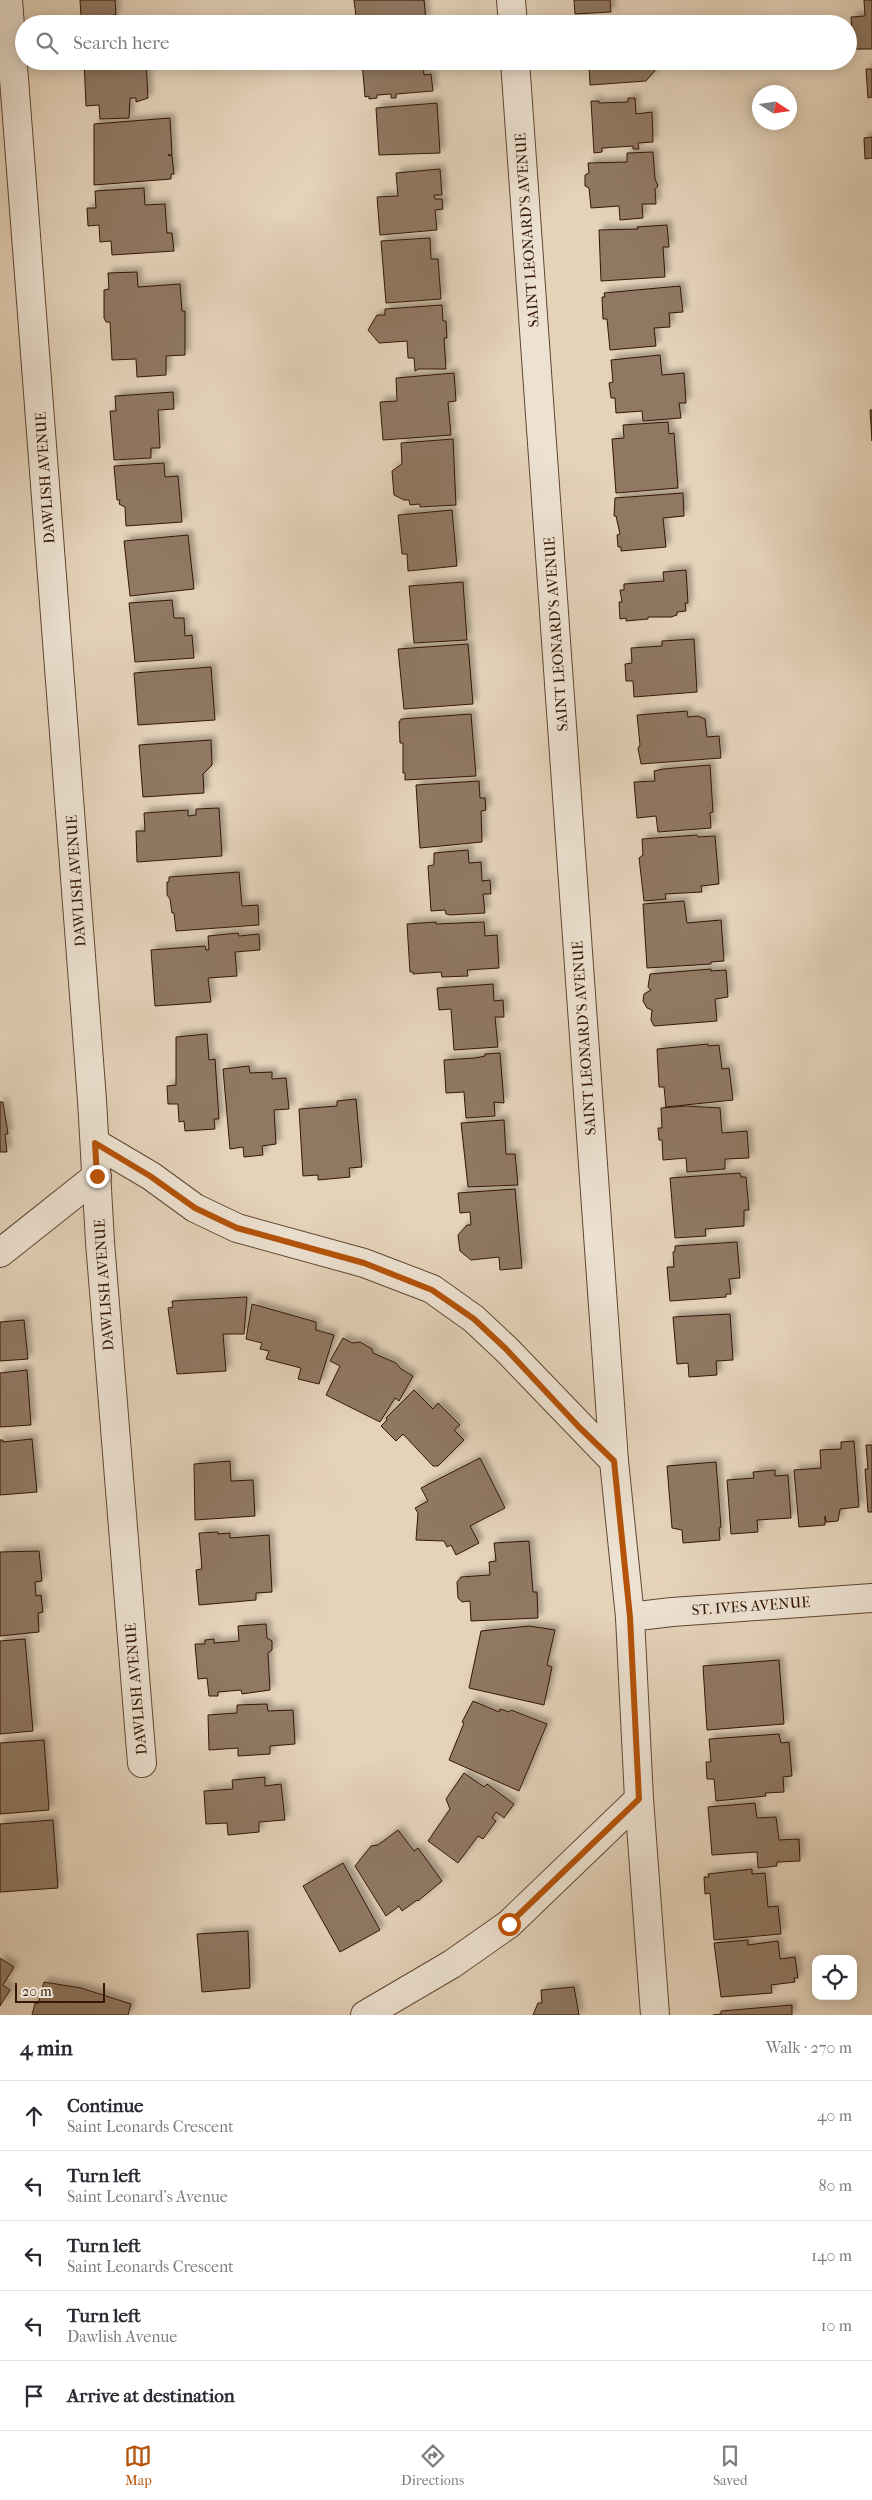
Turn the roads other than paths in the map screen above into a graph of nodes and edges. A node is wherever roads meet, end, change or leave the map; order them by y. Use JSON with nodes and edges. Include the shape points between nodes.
{"nodes":[{"id":1,"x":8,"y":0,"type":"edge"},
{"id":2,"x":511,"y":0,"type":"edge"},
{"id":3,"x":512,"y":15,"type":"edge"},
{"id":4,"x":516,"y":70,"type":"edge"},
{"id":5,"x":95,"y":1143,"type":"junction"},
{"id":6,"x":97,"y":1176,"type":"junction"},
{"id":7,"x":0,"y":1253,"type":"edge"},
{"id":8,"x":614,"y":1461,"type":"junction"},
{"id":9,"x":872,"y":1598,"type":"edge"},
{"id":10,"x":630,"y":1617,"type":"junction"},
{"id":11,"x":142,"y":1763,"type":"dead end"},
{"id":12,"x":639,"y":1799,"type":"junction"},
{"id":13,"x":365,"y":2015,"type":"edge"},
{"id":14,"x":655,"y":2015,"type":"edge"}],
"edges":[{"from":1,"to":5,"type":"street","name":"DAWLISH AVENUE"},
{"from":2,"to":3,"type":"street"},
{"from":4,"to":8,"type":"street","name":"SAINT LEONARD'S AVENUE"},
{"from":5,"to":6,"type":"street","name":"DAWLISH AVENUE"},
{"from":5,"to":8,"type":"street","via":[[195,1208],[237,1228],[364,1263],[432,1290],[474,1319],[506,1349]]},
{"from":6,"to":7,"type":"street"},
{"from":6,"to":11,"type":"street","name":"DAWLISH AVENUE"},
{"from":8,"to":10,"type":"street","name":"SAINT LEONARD'S AVENUE"},
{"from":9,"to":10,"type":"street","name":"ST. IVES AVENUE"},
{"from":10,"to":12,"type":"street","name":"SAINT LEONARD'S AVENUE"},
{"from":12,"to":13,"type":"street","via":[[509,1924],[452,1964]]},
{"from":12,"to":14,"type":"street","name":"SAINT LEONARD'S AVENUE"}]}
